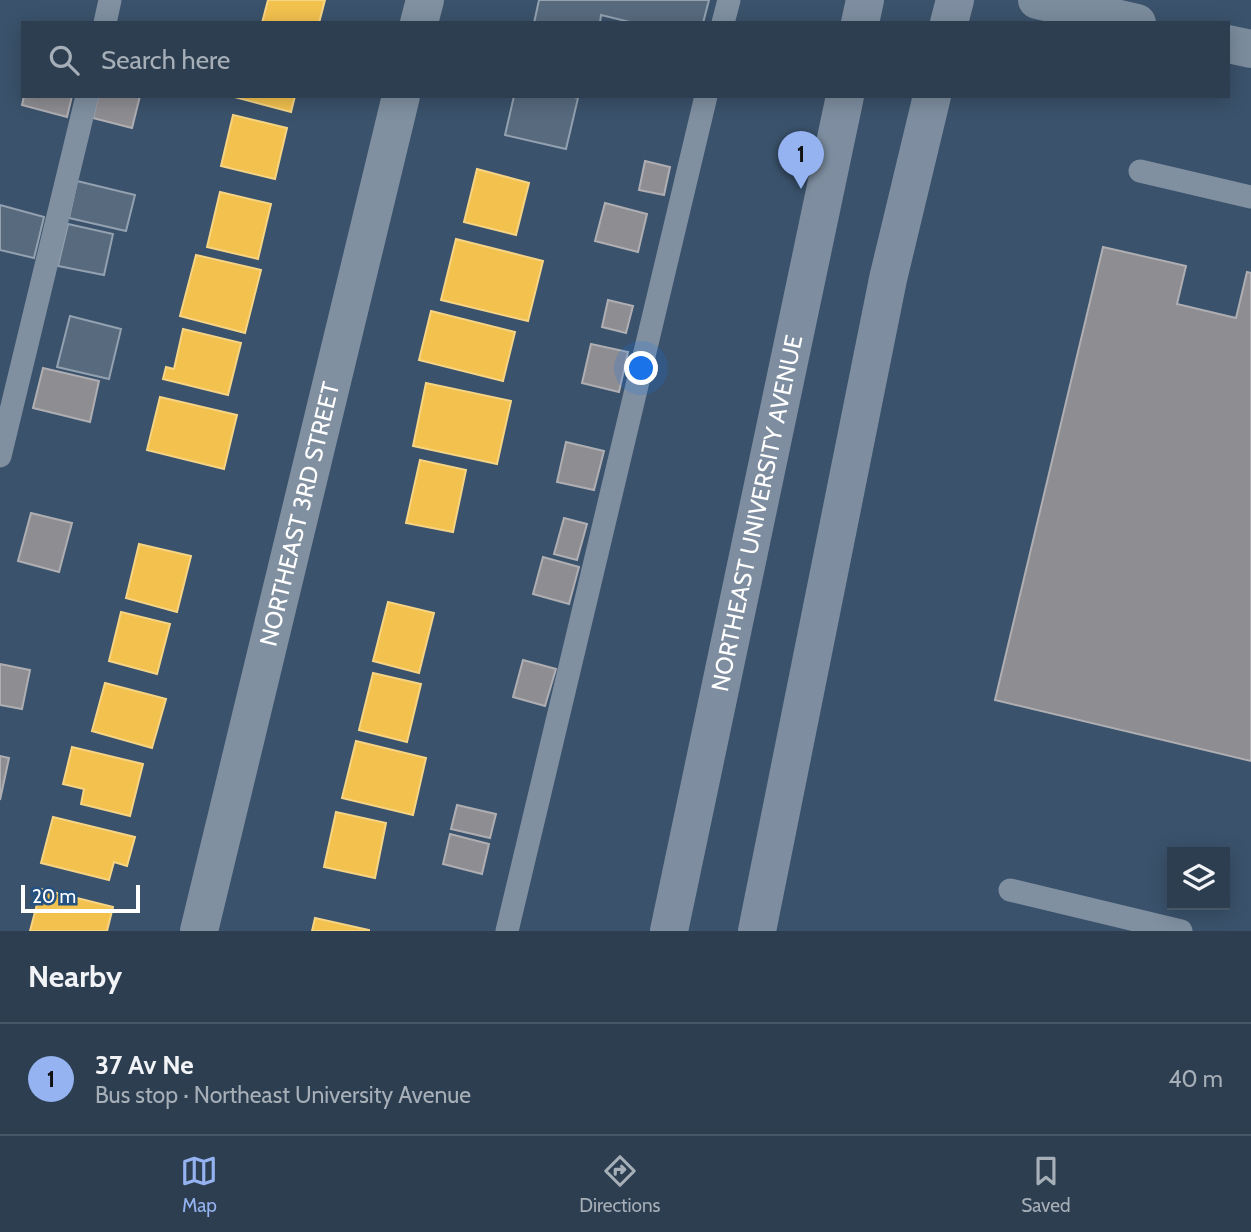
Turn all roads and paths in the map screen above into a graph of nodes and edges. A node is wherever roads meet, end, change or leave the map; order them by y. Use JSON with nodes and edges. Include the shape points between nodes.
{"nodes":[{"id":1,"x":110,"y":0,"type":"edge"},
{"id":2,"x":425,"y":0,"type":"edge"},
{"id":3,"x":729,"y":0,"type":"edge"},
{"id":4,"x":865,"y":0,"type":"edge"},
{"id":5,"x":955,"y":0,"type":"edge"},
{"id":6,"x":1037,"y":0,"type":"edge"},
{"id":7,"x":105,"y":21,"type":"edge"},
{"id":8,"x":420,"y":21,"type":"edge"},
{"id":9,"x":724,"y":21,"type":"edge"},
{"id":10,"x":860,"y":21,"type":"edge"},
{"id":11,"x":950,"y":21,"type":"edge"},
{"id":12,"x":1128,"y":21,"type":"edge"},
{"id":13,"x":1230,"y":44,"type":"edge"},
{"id":14,"x":1251,"y":49,"type":"edge"},
{"id":15,"x":87,"y":98,"type":"edge"},
{"id":16,"x":401,"y":98,"type":"edge"},
{"id":17,"x":706,"y":98,"type":"edge"},
{"id":18,"x":845,"y":98,"type":"edge"},
{"id":19,"x":932,"y":98,"type":"edge"},
{"id":20,"x":1140,"y":171,"type":"dead end"},
{"id":21,"x":1251,"y":197,"type":"edge"},
{"id":22,"x":0,"y":456,"type":"edge"},
{"id":23,"x":1010,"y":890,"type":"dead end"},
{"id":24,"x":199,"y":931,"type":"edge"},
{"id":25,"x":507,"y":931,"type":"edge"},
{"id":26,"x":669,"y":931,"type":"edge"},
{"id":27,"x":757,"y":931,"type":"edge"},
{"id":28,"x":1181,"y":931,"type":"edge"}],
"edges":[{"from":1,"to":7,"type":"lane"},
{"from":2,"to":8,"type":"street"},
{"from":3,"to":9,"type":"lane"},
{"from":4,"to":10,"type":"main road"},
{"from":5,"to":11,"type":"main road"},
{"from":6,"to":12,"type":"street"},
{"from":13,"to":14,"type":"street"},
{"from":15,"to":22,"type":"lane"},
{"from":16,"to":24,"type":"street","name":"NORTHEAST 3RD STREET"},
{"from":17,"to":25,"type":"lane"},
{"from":18,"to":26,"type":"main road","name":"NORTHEAST UNIVERSITY AVENUE"},
{"from":19,"to":27,"type":"main road","via":[[888,279]]},
{"from":20,"to":21,"type":"lane"},
{"from":23,"to":28,"type":"lane"}]}
